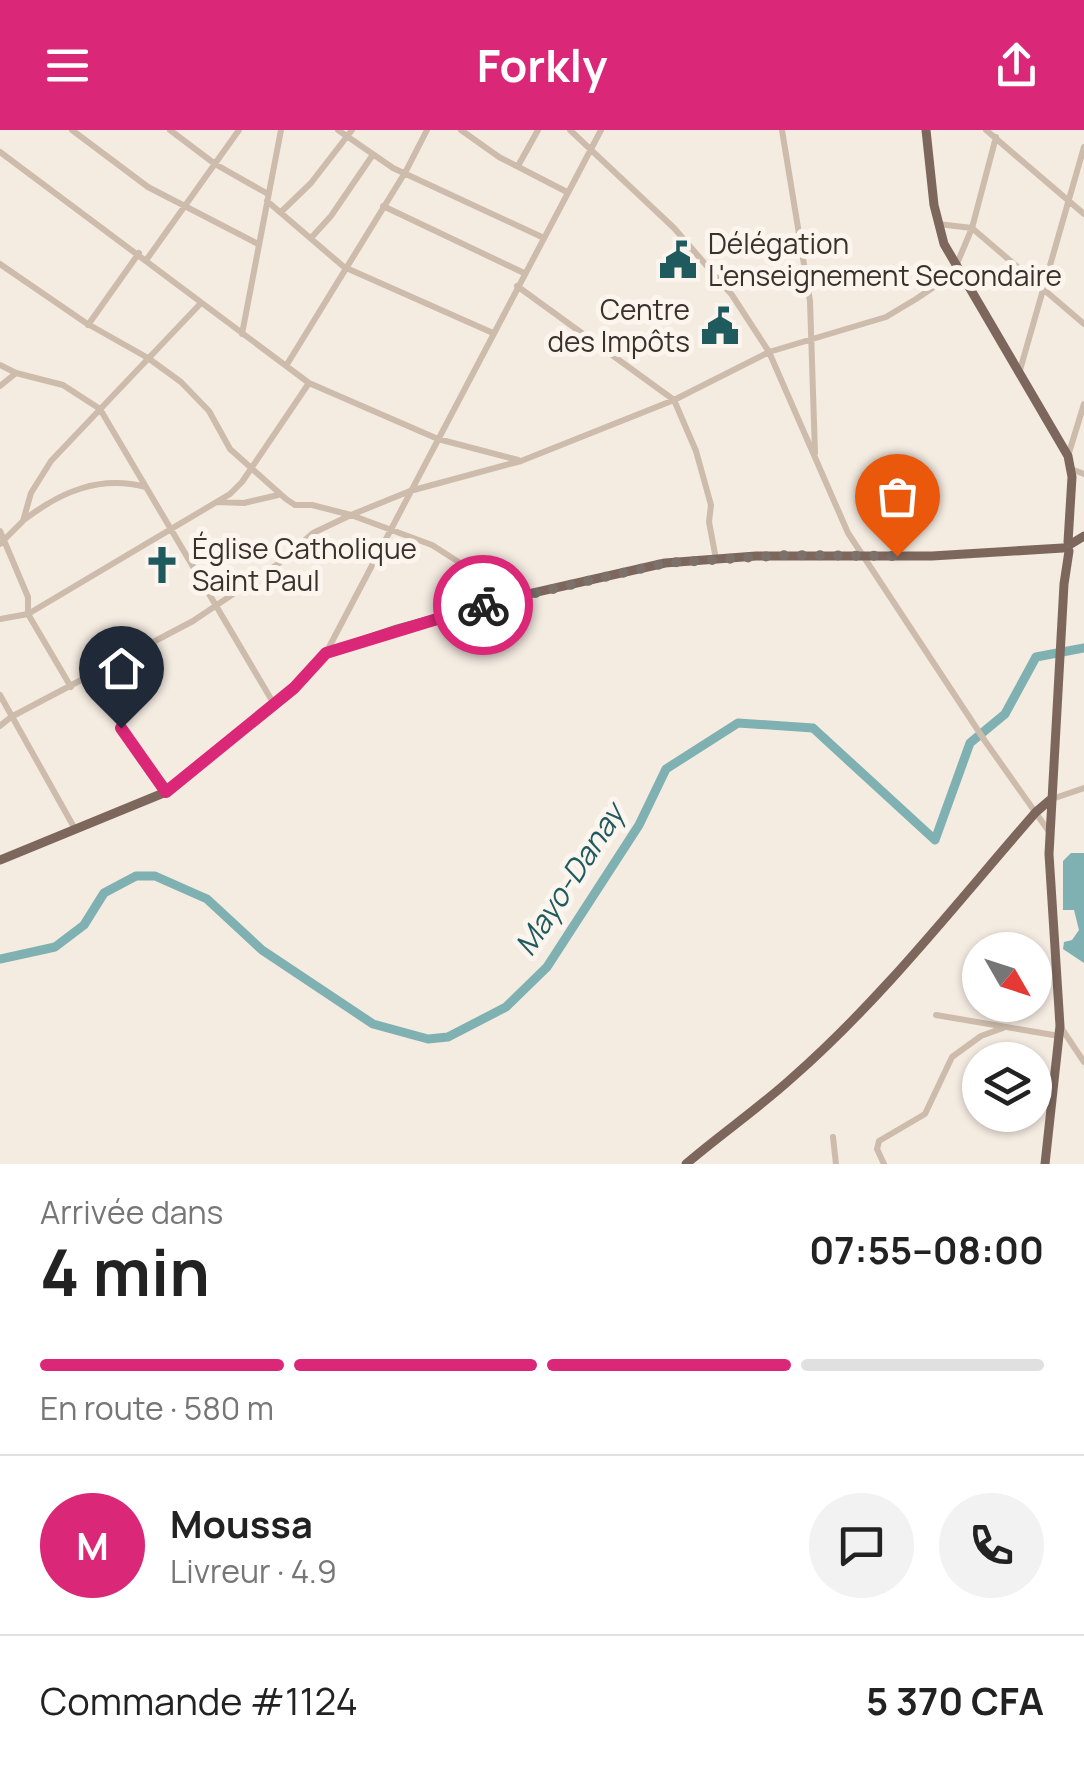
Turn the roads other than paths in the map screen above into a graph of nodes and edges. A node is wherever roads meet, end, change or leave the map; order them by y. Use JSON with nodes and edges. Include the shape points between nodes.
{"nodes":[{"id":1,"x":72,"y":130,"type":"edge"},
{"id":2,"x":170,"y":130,"type":"edge"},
{"id":3,"x":239,"y":130,"type":"edge"},
{"id":4,"x":280,"y":130,"type":"edge"},
{"id":5,"x":338,"y":130,"type":"edge"},
{"id":6,"x":426,"y":130,"type":"edge"},
{"id":7,"x":461,"y":130,"type":"edge"},
{"id":8,"x":538,"y":130,"type":"edge"},
{"id":9,"x":570,"y":130,"type":"edge"},
{"id":10,"x":601,"y":130,"type":"edge"},
{"id":11,"x":782,"y":130,"type":"edge"},
{"id":12,"x":926,"y":130,"type":"edge"},
{"id":13,"x":986,"y":130,"type":"edge"},
{"id":14,"x":350,"y":134,"type":"edge"},
{"id":15,"x":996,"y":137,"type":"junction"},
{"id":16,"x":1084,"y":147,"type":"edge"},
{"id":17,"x":592,"y":148,"type":"junction"},
{"id":18,"x":0,"y":152,"type":"edge"},
{"id":19,"x":372,"y":156,"type":"junction"},
{"id":20,"x":214,"y":164,"type":"junction"},
{"id":21,"x":518,"y":166,"type":"junction"},
{"id":22,"x":406,"y":171,"type":"junction"},
{"id":23,"x":567,"y":192,"type":"junction"},
{"id":24,"x":267,"y":197,"type":"junction"},
{"id":25,"x":1069,"y":201,"type":"junction"},
{"id":26,"x":383,"y":206,"type":"junction"},
{"id":27,"x":185,"y":208,"type":"junction"},
{"id":28,"x":280,"y":212,"type":"junction"},
{"id":29,"x":1084,"y":214,"type":"edge"},
{"id":30,"x":938,"y":224,"type":"junction"},
{"id":31,"x":972,"y":228,"type":"junction"},
{"id":32,"x":311,"y":238,"type":"junction"},
{"id":33,"x":544,"y":238,"type":"junction"},
{"id":34,"x":258,"y":244,"type":"junction"},
{"id":35,"x":138,"y":253,"type":"junction"},
{"id":36,"x":148,"y":259,"type":"junction"},
{"id":37,"x":0,"y":264,"type":"edge"},
{"id":38,"x":956,"y":266,"type":"junction"},
{"id":39,"x":344,"y":267,"type":"junction"},
{"id":40,"x":524,"y":274,"type":"junction"},
{"id":41,"x":517,"y":286,"type":"junction"},
{"id":42,"x":1043,"y":288,"type":"junction"},
{"id":43,"x":201,"y":303,"type":"junction"},
{"id":44,"x":88,"y":324,"type":"junction"},
{"id":45,"x":1084,"y":324,"type":"edge"},
{"id":46,"x":493,"y":333,"type":"junction"},
{"id":47,"x":242,"y":334,"type":"junction"},
{"id":48,"x":811,"y":338,"type":"junction"},
{"id":49,"x":769,"y":352,"type":"junction"},
{"id":50,"x":148,"y":358,"type":"junction"},
{"id":51,"x":0,"y":365,"type":"edge"},
{"id":52,"x":286,"y":366,"type":"junction"},
{"id":53,"x":1020,"y":370,"type":"junction"},
{"id":54,"x":16,"y":374,"type":"junction"},
{"id":55,"x":309,"y":383,"type":"junction"},
{"id":56,"x":0,"y":386,"type":"edge"},
{"id":57,"x":674,"y":400,"type":"junction"},
{"id":58,"x":1084,"y":404,"type":"edge"},
{"id":59,"x":100,"y":408,"type":"junction"},
{"id":60,"x":438,"y":439,"type":"junction"},
{"id":61,"x":1068,"y":456,"type":"junction"},
{"id":62,"x":816,"y":459,"type":"junction"},
{"id":63,"x":522,"y":461,"type":"junction"},
{"id":64,"x":251,"y":469,"type":"junction"},
{"id":65,"x":1080,"y":469,"type":"edge"},
{"id":66,"x":148,"y":488,"type":"junction"},
{"id":67,"x":410,"y":491,"type":"junction"},
{"id":68,"x":280,"y":494,"type":"junction"},
{"id":69,"x":218,"y":502,"type":"junction"},
{"id":70,"x":351,"y":515,"type":"junction"},
{"id":71,"x":22,"y":521,"type":"junction"},
{"id":72,"x":392,"y":529,"type":"junction"},
{"id":73,"x":0,"y":531,"type":"edge"},
{"id":74,"x":171,"y":531,"type":"junction"},
{"id":75,"x":1084,"y":536,"type":"edge"},
{"id":76,"x":2,"y":541,"type":"edge"},
{"id":77,"x":1068,"y":546,"type":"junction"},
{"id":78,"x":862,"y":555,"type":"junction"},
{"id":79,"x":716,"y":559,"type":"junction"},
{"id":80,"x":513,"y":597,"type":"junction"},
{"id":81,"x":216,"y":606,"type":"junction"},
{"id":82,"x":28,"y":614,"type":"junction"},
{"id":83,"x":0,"y":619,"type":"edge"},
{"id":84,"x":326,"y":653,"type":"junction"},
{"id":85,"x":89,"y":678,"type":"junction"},
{"id":86,"x":71,"y":687,"type":"junction"},
{"id":87,"x":0,"y":695,"type":"edge"},
{"id":88,"x":274,"y":704,"type":"junction"},
{"id":89,"x":12,"y":717,"type":"junction"},
{"id":90,"x":0,"y":726,"type":"edge"},
{"id":91,"x":1084,"y":788,"type":"edge"},
{"id":92,"x":166,"y":792,"type":"junction"},
{"id":93,"x":1050,"y":800,"type":"junction"},
{"id":94,"x":1036,"y":812,"type":"junction"},
{"id":95,"x":76,"y":830,"type":"junction"},
{"id":96,"x":1050,"y":833,"type":"junction"},
{"id":97,"x":0,"y":860,"type":"edge"},
{"id":98,"x":936,"y":1015,"type":"dead end"},
{"id":99,"x":1003,"y":1028,"type":"junction"},
{"id":100,"x":1059,"y":1031,"type":"junction"},
{"id":101,"x":1084,"y":1062,"type":"edge"},
{"id":102,"x":833,"y":1137,"type":"dead end"},
{"id":103,"x":686,"y":1164,"type":"edge"},
{"id":104,"x":836,"y":1164,"type":"edge"},
{"id":105,"x":884,"y":1164,"type":"edge"},
{"id":106,"x":1045,"y":1164,"type":"edge"}],
"edges":[{"from":1,"to":27,"type":"street"},
{"from":2,"to":20,"type":"street"},
{"from":3,"to":20,"type":"street"},
{"from":4,"to":24,"type":"street"},
{"from":5,"to":14,"type":"street"},
{"from":6,"to":22,"type":"street"},
{"from":7,"to":21,"type":"street"},
{"from":8,"to":21,"type":"street"},
{"from":9,"to":17,"type":"street"},
{"from":10,"to":17,"type":"street"},
{"from":11,"to":48,"type":"street"},
{"from":12,"to":30,"type":"main road"},
{"from":13,"to":15,"type":"street"},
{"from":14,"to":19,"type":"street"},
{"from":14,"to":28,"type":"street"},
{"from":15,"to":25,"type":"street"},
{"from":15,"to":31,"type":"street"},
{"from":16,"to":25,"type":"street"},
{"from":17,"to":23,"type":"street"},
{"from":17,"to":49,"type":"street","via":[[723,283]]},
{"from":18,"to":35,"type":"street"},
{"from":19,"to":22,"type":"street"},
{"from":19,"to":32,"type":"street"},
{"from":20,"to":24,"type":"street"},
{"from":20,"to":27,"type":"street"},
{"from":21,"to":23,"type":"street"},
{"from":22,"to":26,"type":"street"},
{"from":22,"to":33,"type":"street"},
{"from":23,"to":33,"type":"street"},
{"from":24,"to":28,"type":"street"},
{"from":24,"to":34,"type":"street"},
{"from":25,"to":29,"type":"street"},
{"from":25,"to":42,"type":"street"},
{"from":26,"to":39,"type":"street"},
{"from":26,"to":40,"type":"street"},
{"from":27,"to":34,"type":"street"},
{"from":27,"to":36,"type":"street"},
{"from":28,"to":32,"type":"street"},
{"from":30,"to":31,"type":"street"},
{"from":30,"to":38,"type":"main road"},
{"from":31,"to":38,"type":"street"},
{"from":31,"to":42,"type":"street"},
{"from":32,"to":39,"type":"street"},
{"from":33,"to":40,"type":"street"},
{"from":34,"to":47,"type":"street"},
{"from":35,"to":36,"type":"street"},
{"from":35,"to":44,"type":"street"},
{"from":36,"to":43,"type":"street"},
{"from":37,"to":44,"type":"street"},
{"from":38,"to":48,"type":"street","via":[[886,316]]},
{"from":38,"to":53,"type":"main road"},
{"from":39,"to":46,"type":"street"},
{"from":39,"to":52,"type":"street"},
{"from":40,"to":41,"type":"street"},
{"from":41,"to":46,"type":"street"},
{"from":41,"to":57,"type":"street"},
{"from":42,"to":45,"type":"street"},
{"from":42,"to":53,"type":"street"},
{"from":43,"to":47,"type":"street"},
{"from":43,"to":50,"type":"street"},
{"from":44,"to":50,"type":"street"},
{"from":46,"to":60,"type":"street"},
{"from":47,"to":52,"type":"street"},
{"from":48,"to":49,"type":"street"},
{"from":48,"to":62,"type":"street"},
{"from":49,"to":57,"type":"street"},
{"from":49,"to":62,"type":"street"},
{"from":50,"to":59,"type":"street"},
{"from":50,"to":64,"type":"street","via":[[200,400],[230,450]]},
{"from":51,"to":54,"type":"street"},
{"from":52,"to":55,"type":"street"},
{"from":53,"to":61,"type":"main road"},
{"from":54,"to":56,"type":"street"},
{"from":54,"to":59,"type":"street","via":[[63,385]]},
{"from":55,"to":60,"type":"street"},
{"from":55,"to":64,"type":"street"},
{"from":57,"to":63,"type":"street"},
{"from":57,"to":79,"type":"street","via":[[711,505]]},
{"from":58,"to":61,"type":"street"},
{"from":59,"to":66,"type":"street"},
{"from":59,"to":71,"type":"street","via":[[51,461]]},
{"from":60,"to":63,"type":"street"},
{"from":60,"to":67,"type":"street"},
{"from":61,"to":65,"type":"main road"},
{"from":62,"to":78,"type":"street"},
{"from":63,"to":67,"type":"street"},
{"from":64,"to":68,"type":"street"},
{"from":64,"to":69,"type":"street"},
{"from":65,"to":77,"type":"main road"},
{"from":66,"to":71,"type":"street","via":[[91,485]]},
{"from":66,"to":74,"type":"street"},
{"from":67,"to":70,"type":"street"},
{"from":67,"to":72,"type":"street"},
{"from":68,"to":69,"type":"street"},
{"from":68,"to":70,"type":"street","via":[[294,504]]},
{"from":69,"to":74,"type":"street"},
{"from":70,"to":72,"type":"street"},
{"from":70,"to":81,"type":"street","via":[[313,534]]},
{"from":71,"to":76,"type":"street"},
{"from":72,"to":80,"type":"street","via":[[432,545]]},
{"from":72,"to":84,"type":"street"},
{"from":73,"to":76,"type":"street"},
{"from":74,"to":81,"type":"street"},
{"from":74,"to":82,"type":"street"},
{"from":75,"to":77,"type":"main road"},
{"from":76,"to":82,"type":"street","via":[[28,596]]},
{"from":77,"to":78,"type":"main road"},
{"from":77,"to":93,"type":"main road"},
{"from":78,"to":79,"type":"main road"},
{"from":78,"to":94,"type":"street"},
{"from":79,"to":80,"type":"main road","via":[[666,563]]},
{"from":80,"to":84,"type":"main road"},
{"from":81,"to":85,"type":"street"},
{"from":81,"to":88,"type":"street"},
{"from":82,"to":83,"type":"street"},
{"from":82,"to":86,"type":"street"},
{"from":84,"to":88,"type":"main road"},
{"from":85,"to":86,"type":"street"},
{"from":85,"to":92,"type":"street"},
{"from":86,"to":89,"type":"street"},
{"from":87,"to":89,"type":"street"},
{"from":88,"to":92,"type":"main road"},
{"from":89,"to":90,"type":"street"},
{"from":89,"to":95,"type":"street"},
{"from":91,"to":93,"type":"street"},
{"from":92,"to":95,"type":"main road"},
{"from":93,"to":94,"type":"main road"},
{"from":93,"to":96,"type":"main road"},
{"from":94,"to":96,"type":"street"},
{"from":94,"to":103,"type":"main road","via":[[835,1037]]},
{"from":95,"to":97,"type":"main road"},
{"from":96,"to":100,"type":"main road"},
{"from":98,"to":99,"type":"street"},
{"from":99,"to":100,"type":"street"},
{"from":99,"to":105,"type":"street","via":[[952,1057],[925,1114],[879,1141]]},
{"from":100,"to":101,"type":"street"},
{"from":100,"to":106,"type":"main road"},
{"from":102,"to":104,"type":"street"}]}
